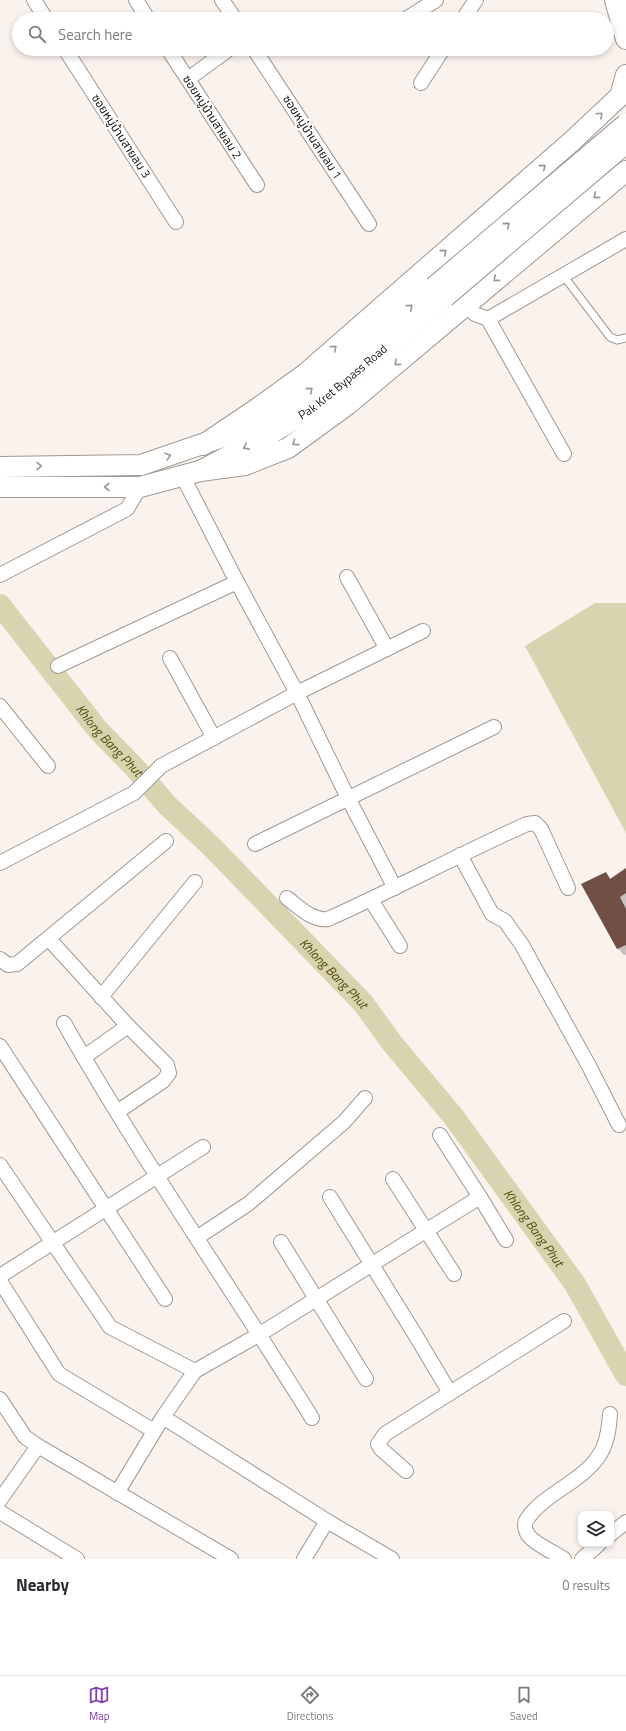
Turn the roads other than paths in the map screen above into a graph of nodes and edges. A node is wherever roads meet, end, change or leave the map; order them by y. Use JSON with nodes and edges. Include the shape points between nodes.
{"nodes":[{"id":1,"x":34,"y":0,"type":"edge"},
{"id":2,"x":136,"y":0,"type":"edge"},
{"id":3,"x":222,"y":0,"type":"edge"},
{"id":4,"x":436,"y":0,"type":"edge"},
{"id":5,"x":476,"y":0,"type":"edge"},
{"id":6,"x":615,"y":0,"type":"edge"},
{"id":7,"x":622,"y":0,"type":"edge"},
{"id":8,"x":626,"y":4,"type":"edge"},
{"id":9,"x":42,"y":12,"type":"edge"},
{"id":10,"x":144,"y":12,"type":"edge"},
{"id":11,"x":230,"y":12,"type":"edge"},
{"id":12,"x":417,"y":12,"type":"edge"},
{"id":13,"x":468,"y":12,"type":"edge"},
{"id":14,"x":626,"y":39,"type":"edge"},
{"id":15,"x":69,"y":56,"type":"edge"},
{"id":16,"x":173,"y":56,"type":"edge"},
{"id":17,"x":219,"y":56,"type":"edge"},
{"id":18,"x":259,"y":56,"type":"edge"},
{"id":19,"x":439,"y":56,"type":"edge"},
{"id":20,"x":626,"y":75,"type":"edge"},
{"id":21,"x":188,"y":79,"type":"junction"},
{"id":22,"x":421,"y":83,"type":"dead end"},
{"id":23,"x":626,"y":124,"type":"edge"},
{"id":24,"x":571,"y":142,"type":"junction"},
{"id":25,"x":626,"y":143,"type":"edge"},
{"id":26,"x":620,"y":176,"type":"edge"},
{"id":27,"x":257,"y":184,"type":"dead end"},
{"id":28,"x":176,"y":222,"type":"dead end"},
{"id":29,"x":369,"y":224,"type":"dead end"},
{"id":30,"x":625,"y":241,"type":"edge"},
{"id":31,"x":563,"y":275,"type":"junction"},
{"id":32,"x":440,"y":292,"type":"junction"},
{"id":33,"x":466,"y":305,"type":"junction"},
{"id":34,"x":488,"y":319,"type":"junction"},
{"id":35,"x":626,"y":338,"type":"edge"},
{"id":36,"x":203,"y":444,"type":"junction"},
{"id":37,"x":564,"y":454,"type":"dead end"},
{"id":38,"x":0,"y":467,"type":"edge"},
{"id":39,"x":191,"y":473,"type":"junction"},
{"id":40,"x":0,"y":486,"type":"edge"},
{"id":41,"x":140,"y":487,"type":"junction"},
{"id":42,"x":0,"y":575,"type":"edge"},
{"id":43,"x":347,"y":577,"type":"dead end"},
{"id":44,"x":237,"y":582,"type":"junction"},
{"id":45,"x":423,"y":632,"type":"dead end"},
{"id":46,"x":387,"y":649,"type":"junction"},
{"id":47,"x":170,"y":658,"type":"dead end"},
{"id":48,"x":58,"y":666,"type":"dead end"},
{"id":49,"x":298,"y":693,"type":"junction"},
{"id":50,"x":0,"y":706,"type":"edge"},
{"id":51,"x":494,"y":727,"type":"dead end"},
{"id":52,"x":214,"y":738,"type":"junction"},
{"id":53,"x":48,"y":766,"type":"dead end"},
{"id":54,"x":348,"y":798,"type":"junction"},
{"id":55,"x":166,"y":841,"type":"dead end"},
{"id":56,"x":255,"y":844,"type":"dead end"},
{"id":57,"x":460,"y":854,"type":"junction"},
{"id":58,"x":0,"y":863,"type":"edge"},
{"id":59,"x":195,"y":882,"type":"dead end"},
{"id":60,"x":395,"y":888,"type":"junction"},
{"id":61,"x":568,"y":888,"type":"dead end"},
{"id":62,"x":287,"y":898,"type":"dead end"},
{"id":63,"x":371,"y":900,"type":"junction"},
{"id":64,"x":49,"y":939,"type":"junction"},
{"id":65,"x":400,"y":946,"type":"dead end"},
{"id":66,"x":0,"y":959,"type":"edge"},
{"id":67,"x":101,"y":997,"type":"junction"},
{"id":68,"x":64,"y":1023,"type":"dead end"},
{"id":69,"x":128,"y":1026,"type":"junction"},
{"id":70,"x":0,"y":1046,"type":"edge"},
{"id":71,"x":84,"y":1057,"type":"junction"},
{"id":72,"x":365,"y":1098,"type":"dead end"},
{"id":73,"x":118,"y":1112,"type":"junction"},
{"id":74,"x":619,"y":1125,"type":"dead end"},
{"id":75,"x":440,"y":1135,"type":"dead end"},
{"id":76,"x":203,"y":1147,"type":"dead end"},
{"id":77,"x":0,"y":1165,"type":"edge"},
{"id":78,"x":158,"y":1175,"type":"junction"},
{"id":79,"x":394,"y":1179,"type":"dead end"},
{"id":80,"x":330,"y":1197,"type":"dead end"},
{"id":81,"x":480,"y":1197,"type":"junction"},
{"id":82,"x":107,"y":1209,"type":"junction"},
{"id":83,"x":426,"y":1232,"type":"junction"},
{"id":84,"x":198,"y":1237,"type":"junction"},
{"id":85,"x":506,"y":1240,"type":"dead end"},
{"id":86,"x":53,"y":1242,"type":"junction"},
{"id":87,"x":281,"y":1242,"type":"dead end"},
{"id":88,"x":372,"y":1264,"type":"junction"},
{"id":89,"x":454,"y":1274,"type":"dead end"},
{"id":90,"x":0,"y":1276,"type":"edge"},
{"id":91,"x":0,"y":1281,"type":"edge"},
{"id":92,"x":316,"y":1298,"type":"junction"},
{"id":93,"x":165,"y":1299,"type":"dead end"},
{"id":94,"x":564,"y":1321,"type":"dead end"},
{"id":95,"x":260,"y":1334,"type":"junction"},
{"id":96,"x":195,"y":1371,"type":"junction"},
{"id":97,"x":366,"y":1379,"type":"dead end"},
{"id":98,"x":450,"y":1393,"type":"junction"},
{"id":99,"x":0,"y":1399,"type":"edge"},
{"id":100,"x":610,"y":1414,"type":"dead end"},
{"id":101,"x":163,"y":1417,"type":"junction"},
{"id":102,"x":312,"y":1418,"type":"dead end"},
{"id":103,"x":154,"y":1431,"type":"junction"},
{"id":104,"x":38,"y":1446,"type":"junction"},
{"id":105,"x":406,"y":1471,"type":"dead end"},
{"id":106,"x":117,"y":1492,"type":"junction"},
{"id":107,"x":0,"y":1500,"type":"edge"},
{"id":108,"x":0,"y":1512,"type":"edge"},
{"id":109,"x":328,"y":1520,"type":"junction"},
{"id":110,"x":626,"y":1522,"type":"edge"},
{"id":111,"x":614,"y":1532,"type":"edge"},
{"id":112,"x":596,"y":1547,"type":"edge"},
{"id":113,"x":77,"y":1559,"type":"edge"},
{"id":114,"x":231,"y":1559,"type":"edge"},
{"id":115,"x":304,"y":1559,"type":"edge"},
{"id":116,"x":392,"y":1559,"type":"edge"},
{"id":117,"x":564,"y":1559,"type":"edge"},
{"id":118,"x":582,"y":1559,"type":"edge"}],
"edges":[{"from":1,"to":9,"type":"street"},
{"from":2,"to":10,"type":"street"},
{"from":3,"to":11,"type":"street"},
{"from":4,"to":12,"type":"street"},
{"from":5,"to":13,"type":"street"},
{"from":6,"to":14,"type":"main road"},
{"from":7,"to":8,"type":"main road"},
{"from":15,"to":28,"type":"street","name":"ซอยหมู่บ้านสายลม 3"},
{"from":16,"to":21,"type":"street","name":"ซอยหมู่บ้านสายลม 2"},
{"from":17,"to":21,"type":"street"},
{"from":18,"to":29,"type":"street","name":"ซอยหมู่บ้านสายลม 1"},
{"from":19,"to":22,"type":"street"},
{"from":24,"to":20,"type":"main road","one_way":true,"via":[[620,96]]},
{"from":21,"to":27,"type":"street","name":"ซอยหมู่บ้านสายลม 2"},
{"from":32,"to":23,"type":"main road","name":"Pak Kret Bypass Road","one_way":true,"bridge":true},
{"from":24,"to":26,"type":"main road","via":[[584,138],[601,140],[612,150]]},
{"from":36,"to":24,"type":"main road","one_way":true,"via":[[305,374]]},
{"from":25,"to":32,"type":"main road","name":"Pak Kret Bypass Road","bridge":true},
{"from":26,"to":33,"type":"main road","one_way":true},
{"from":30,"to":31,"type":"street"},
{"from":31,"to":34,"type":"street"},
{"from":31,"to":35,"type":"lane","via":[[610,337],[617,340]]},
{"from":36,"to":32,"type":"main road","name":"Pak Kret Bypass Road","one_way":true,"via":[[256,426],[299,399]]},
{"from":32,"to":39,"type":"main road","name":"Pak Kret Bypass Road","one_way":true,"via":[[313,408],[267,436]]},
{"from":33,"to":34,"type":"street","via":[[475,314]]},
{"from":33,"to":39,"type":"main road","one_way":true,"via":[[347,405],[288,448],[245,465]]},
{"from":34,"to":37,"type":"street"},
{"from":38,"to":36,"type":"main road","name":"Pak Kret Bypass Road","one_way":true,"via":[[141,465]]},
{"from":39,"to":41,"type":"main road","name":"Pak Kret Bypass Road"},
{"from":39,"to":44,"type":"street"},
{"from":41,"to":40,"type":"main road","name":"Pak Kret Bypass Road","one_way":true},
{"from":41,"to":42,"type":"street","via":[[127,509]]},
{"from":43,"to":46,"type":"street"},
{"from":44,"to":48,"type":"street"},
{"from":44,"to":49,"type":"street"},
{"from":45,"to":46,"type":"street"},
{"from":46,"to":49,"type":"street"},
{"from":47,"to":52,"type":"street"},
{"from":49,"to":52,"type":"street"},
{"from":49,"to":54,"type":"street"},
{"from":50,"to":53,"type":"street"},
{"from":51,"to":54,"type":"street"},
{"from":52,"to":58,"type":"street","via":[[161,766],[134,793]]},
{"from":54,"to":56,"type":"street"},
{"from":54,"to":60,"type":"street"},
{"from":55,"to":64,"type":"street"},
{"from":57,"to":60,"type":"street"},
{"from":57,"to":61,"type":"street","via":[[527,824],[535,823],[541,829]]},
{"from":57,"to":74,"type":"street","via":[[492,914],[505,920],[522,945]]},
{"from":59,"to":67,"type":"street"},
{"from":60,"to":63,"type":"street"},
{"from":62,"to":63,"type":"street","via":[[321,920]]},
{"from":63,"to":65,"type":"street"},
{"from":64,"to":66,"type":"street","via":[[17,964],[8,965]]},
{"from":64,"to":67,"type":"street"},
{"from":67,"to":69,"type":"street"},
{"from":68,"to":71,"type":"street"},
{"from":69,"to":71,"type":"street"},
{"from":69,"to":73,"type":"street","via":[[167,1065],[169,1073],[164,1081]]},
{"from":70,"to":82,"type":"street"},
{"from":71,"to":73,"type":"street"},
{"from":72,"to":84,"type":"street","via":[[344,1122],[248,1204]]},
{"from":73,"to":78,"type":"street"},
{"from":75,"to":81,"type":"street"},
{"from":76,"to":78,"type":"street"},
{"from":77,"to":86,"type":"street"},
{"from":78,"to":82,"type":"street"},
{"from":78,"to":84,"type":"street"},
{"from":79,"to":83,"type":"street"},
{"from":80,"to":88,"type":"street"},
{"from":81,"to":83,"type":"street"},
{"from":81,"to":85,"type":"street"},
{"from":82,"to":86,"type":"street"},
{"from":82,"to":93,"type":"street"},
{"from":83,"to":88,"type":"street"},
{"from":83,"to":89,"type":"street"},
{"from":84,"to":95,"type":"street"},
{"from":86,"to":90,"type":"street"},
{"from":86,"to":96,"type":"street","via":[[110,1327]]},
{"from":87,"to":92,"type":"street"},
{"from":88,"to":92,"type":"street"},
{"from":88,"to":98,"type":"street"},
{"from":91,"to":103,"type":"street","via":[[60,1374]]},
{"from":92,"to":95,"type":"street"},
{"from":92,"to":97,"type":"street"},
{"from":94,"to":98,"type":"street"},
{"from":95,"to":96,"type":"street"},
{"from":95,"to":102,"type":"street"},
{"from":96,"to":101,"type":"street"},
{"from":98,"to":105,"type":"street","via":[[380,1438],[378,1444],[381,1449]]},
{"from":99,"to":104,"type":"street","via":[[25,1437]]},
{"from":100,"to":117,"type":"street","via":[[609,1429],[599,1457],[526,1520],[527,1535]]},
{"from":101,"to":103,"type":"street"},
{"from":101,"to":109,"type":"street"},
{"from":103,"to":106,"type":"street"},
{"from":104,"to":106,"type":"street"},
{"from":104,"to":107,"type":"street"},
{"from":106,"to":114,"type":"street"},
{"from":108,"to":113,"type":"street"},
{"from":109,"to":115,"type":"street"},
{"from":109,"to":116,"type":"street"},
{"from":110,"to":111,"type":"street"},
{"from":112,"to":118,"type":"street"}]}
